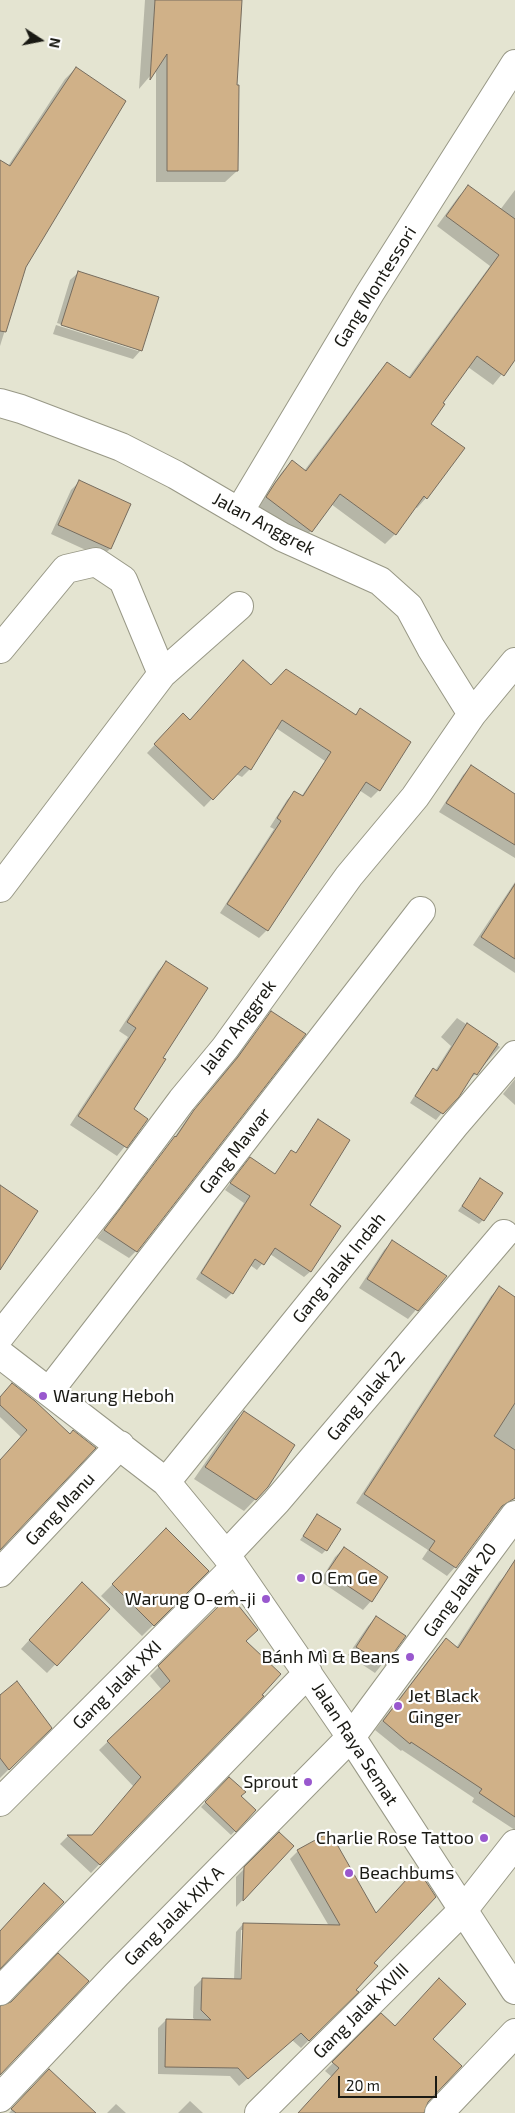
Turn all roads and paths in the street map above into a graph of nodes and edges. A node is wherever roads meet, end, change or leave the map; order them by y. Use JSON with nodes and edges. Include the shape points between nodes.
{"nodes":[{"id":1,"x":515,"y":64,"type":"edge"},
{"id":2,"x":0,"y":403,"type":"edge"},
{"id":3,"x":239,"y":512,"type":"junction"},
{"id":4,"x":239,"y":606,"type":"dead end"},
{"id":5,"x":0,"y":649,"type":"edge"},
{"id":6,"x":515,"y":662,"type":"edge"},
{"id":7,"x":162,"y":674,"type":"junction"},
{"id":8,"x":472,"y":714,"type":"junction"},
{"id":9,"x":0,"y":888,"type":"edge"},
{"id":10,"x":421,"y":911,"type":"dead end"},
{"id":11,"x":515,"y":1055,"type":"edge"},
{"id":12,"x":504,"y":1234,"type":"dead end"},
{"id":13,"x":0,"y":1336,"type":"edge"},
{"id":14,"x":0,"y":1354,"type":"edge"},
{"id":15,"x":50,"y":1390,"type":"junction"},
{"id":16,"x":120,"y":1445,"type":"junction"},
{"id":17,"x":166,"y":1482,"type":"junction"},
{"id":18,"x":515,"y":1515,"type":"edge"},
{"id":19,"x":230,"y":1561,"type":"junction"},
{"id":20,"x":0,"y":1573,"type":"edge"},
{"id":21,"x":308,"y":1673,"type":"junction"},
{"id":22,"x":351,"y":1737,"type":"junction"},
{"id":23,"x":0,"y":1802,"type":"edge"},
{"id":24,"x":515,"y":1844,"type":"edge"},
{"id":25,"x":464,"y":1909,"type":"junction"},
{"id":26,"x":515,"y":1990,"type":"edge"},
{"id":27,"x":0,"y":1991,"type":"edge"},
{"id":28,"x":515,"y":2032,"type":"edge"},
{"id":29,"x":0,"y":2098,"type":"edge"},
{"id":30,"x":259,"y":2113,"type":"edge"},
{"id":31,"x":438,"y":2113,"type":"edge"}],
"edges":[{"from":1,"to":3,"type":"street","name":"Gang Montessori","via":[[370,293]]},
{"from":2,"to":3,"type":"street","name":"Jalan Anggrek","via":[[121,447]]},
{"from":3,"to":8,"type":"street","name":"Jalan Anggrek","via":[[282,537],[380,581],[409,607]]},
{"from":4,"to":7,"type":"street"},
{"from":5,"to":7,"type":"street","via":[[66,569],[96,562],[123,580]]},
{"from":6,"to":8,"type":"street","name":"Jalan Anggrek"},
{"from":7,"to":9,"type":"street"},
{"from":8,"to":13,"type":"street","name":"Jalan Anggrek","via":[[414,796],[349,876],[225,1048]]},
{"from":10,"to":15,"type":"street","name":"Gang Mawar"},
{"from":11,"to":17,"type":"street","name":"Gang Jalak Indah"},
{"from":12,"to":19,"type":"street","name":"Gang Jalak 22","via":[[276,1502]]},
{"from":14,"to":15,"type":"street","name":"Jalan Raya Semat"},
{"from":15,"to":16,"type":"street","name":"Jalan Raya Semat"},
{"from":16,"to":17,"type":"street","name":"Jalan Raya Semat"},
{"from":16,"to":20,"type":"street","name":"Gang Manu"},
{"from":17,"to":19,"type":"street","name":"Jalan Raya Semat"},
{"from":18,"to":22,"type":"street","name":"Gang Jalak 20"},
{"from":19,"to":21,"type":"street","name":"Jalan Raya Semat"},
{"from":19,"to":23,"type":"street","name":"Gang Jalak XXI"},
{"from":21,"to":22,"type":"street","name":"Jalan Raya Semat"},
{"from":21,"to":27,"type":"street"},
{"from":22,"to":25,"type":"street","name":"Jalan Raya Semat"},
{"from":22,"to":29,"type":"street","name":"Gang Jalak XIX A","via":[[117,1974]]},
{"from":24,"to":25,"type":"street","name":"Gang Jalak XVIII"},
{"from":25,"to":26,"type":"street","name":"Jalan Raya Semat"},
{"from":25,"to":30,"type":"street","name":"Gang Jalak XVIII"},
{"from":28,"to":31,"type":"street"}]}
